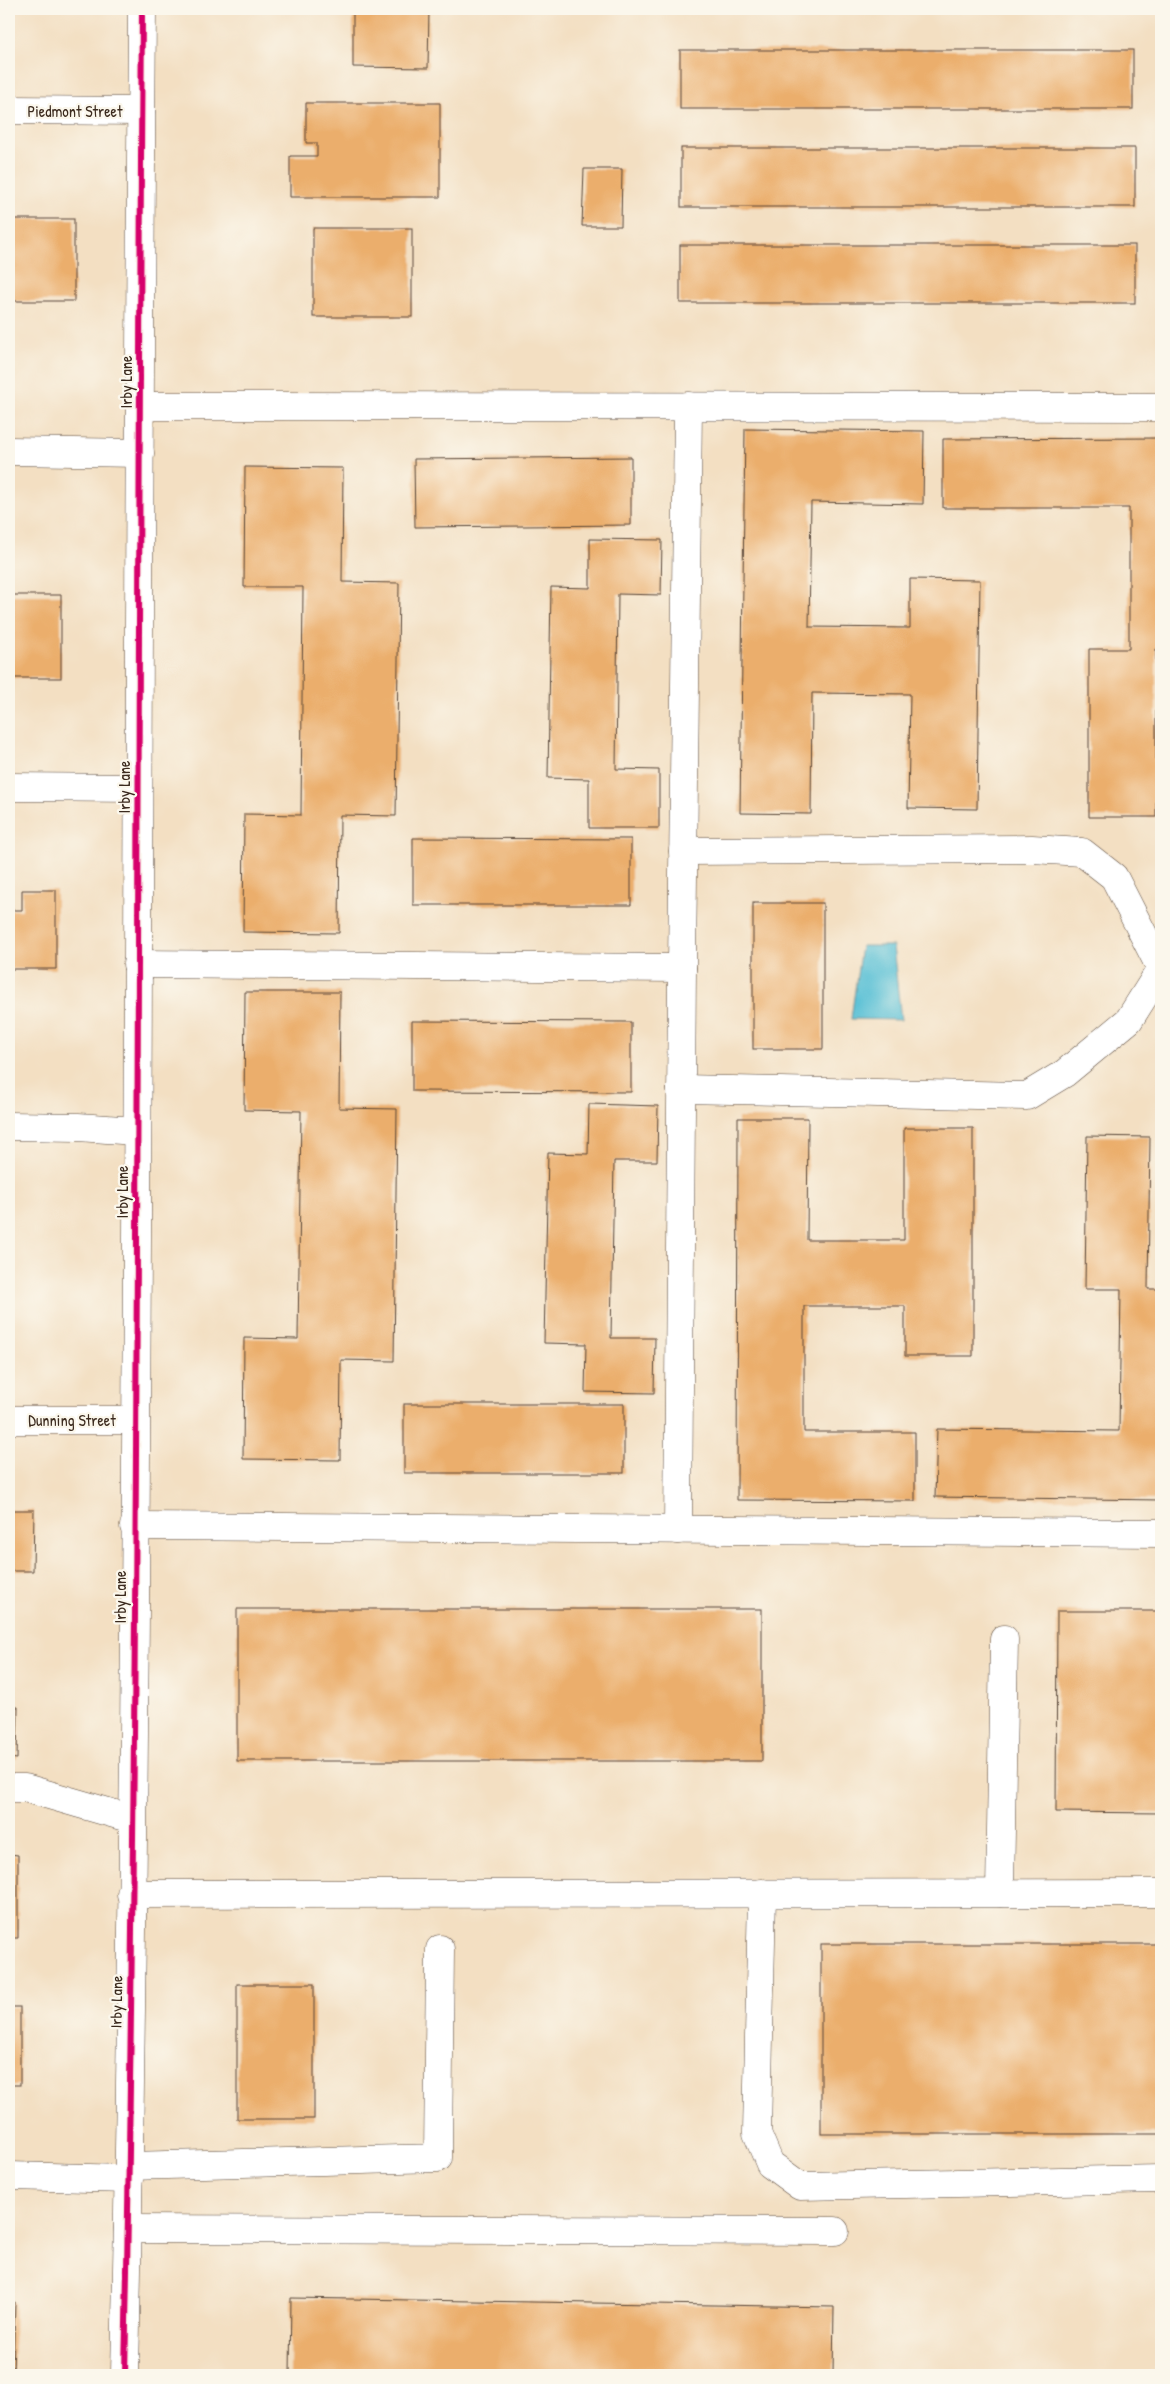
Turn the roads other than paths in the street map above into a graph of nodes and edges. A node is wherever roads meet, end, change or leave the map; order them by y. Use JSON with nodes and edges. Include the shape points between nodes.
{"nodes":[{"id":1,"x":142,"y":9,"type":"edge"},
{"id":2,"x":9,"y":110,"type":"edge"},
{"id":3,"x":141,"y":111,"type":"junction"},
{"id":4,"x":140,"y":406,"type":"junction"},
{"id":5,"x":688,"y":406,"type":"junction"},
{"id":6,"x":1161,"y":407,"type":"edge"},
{"id":7,"x":9,"y":451,"type":"edge"},
{"id":8,"x":140,"y":452,"type":"junction"},
{"id":9,"x":9,"y":787,"type":"edge"},
{"id":10,"x":138,"y":788,"type":"junction"},
{"id":11,"x":683,"y":851,"type":"junction"},
{"id":12,"x":137,"y":964,"type":"junction"},
{"id":13,"x":682,"y":968,"type":"junction"},
{"id":14,"x":1161,"y":969,"type":"edge"},
{"id":15,"x":681,"y":1089,"type":"junction"},
{"id":16,"x":9,"y":1126,"type":"edge"},
{"id":17,"x":136,"y":1131,"type":"junction"},
{"id":18,"x":9,"y":1420,"type":"edge"},
{"id":19,"x":134,"y":1420,"type":"junction"},
{"id":20,"x":134,"y":1526,"type":"junction"},
{"id":21,"x":678,"y":1530,"type":"junction"},
{"id":22,"x":1161,"y":1533,"type":"edge"},
{"id":23,"x":1004,"y":1639,"type":"dead end"},
{"id":24,"x":9,"y":1788,"type":"edge"},
{"id":25,"x":132,"y":1819,"type":"junction"},
{"id":26,"x":762,"y":1893,"type":"junction"},
{"id":27,"x":1000,"y":1893,"type":"junction"},
{"id":28,"x":1161,"y":1893,"type":"edge"},
{"id":29,"x":131,"y":1894,"type":"junction"},
{"id":30,"x":440,"y":1949,"type":"dead end"},
{"id":31,"x":129,"y":2172,"type":"junction"},
{"id":32,"x":9,"y":2176,"type":"edge"},
{"id":33,"x":1161,"y":2179,"type":"edge"},
{"id":34,"x":128,"y":2229,"type":"junction"},
{"id":35,"x":835,"y":2231,"type":"dead end"},
{"id":36,"x":124,"y":2375,"type":"edge"}],
"edges":[{"from":1,"to":3,"type":"street","name":"Irby Lane"},
{"from":2,"to":3,"type":"street","name":"Piedmont Street"},
{"from":3,"to":4,"type":"street","name":"Irby Lane"},
{"from":4,"to":5,"type":"street"},
{"from":4,"to":8,"type":"street","name":"Irby Lane"},
{"from":5,"to":6,"type":"street"},
{"from":5,"to":11,"type":"street"},
{"from":7,"to":8,"type":"street"},
{"from":8,"to":10,"type":"street","name":"Irby Lane"},
{"from":9,"to":10,"type":"street"},
{"from":10,"to":12,"type":"street","name":"Irby Lane"},
{"from":11,"to":13,"type":"street"},
{"from":11,"to":14,"type":"street","via":[[1082,852],[1114,877]]},
{"from":12,"to":13,"type":"street"},
{"from":12,"to":17,"type":"street","name":"Irby Lane"},
{"from":13,"to":15,"type":"street"},
{"from":14,"to":15,"type":"street","via":[[1129,1020],[1065,1073],[1027,1096]]},
{"from":15,"to":21,"type":"street"},
{"from":16,"to":17,"type":"street"},
{"from":17,"to":19,"type":"street","name":"Irby Lane"},
{"from":18,"to":19,"type":"street","name":"Dunning Street"},
{"from":19,"to":20,"type":"street","name":"Irby Lane"},
{"from":20,"to":21,"type":"street"},
{"from":20,"to":25,"type":"street","name":"Irby Lane"},
{"from":21,"to":22,"type":"street"},
{"from":23,"to":27,"type":"street"},
{"from":24,"to":25,"type":"street","via":[[25,1788]]},
{"from":25,"to":29,"type":"street","name":"Irby Lane"},
{"from":26,"to":27,"type":"street"},
{"from":26,"to":29,"type":"street"},
{"from":26,"to":33,"type":"street","via":[[757,2133],[770,2164],[800,2186]]},
{"from":27,"to":28,"type":"street"},
{"from":29,"to":31,"type":"street","name":"Irby Lane"},
{"from":30,"to":31,"type":"street","via":[[438,2158]]},
{"from":31,"to":32,"type":"street"},
{"from":31,"to":34,"type":"street","name":"Irby Lane"},
{"from":34,"to":35,"type":"street"},
{"from":34,"to":36,"type":"street","name":"Irby Lane"}]}
